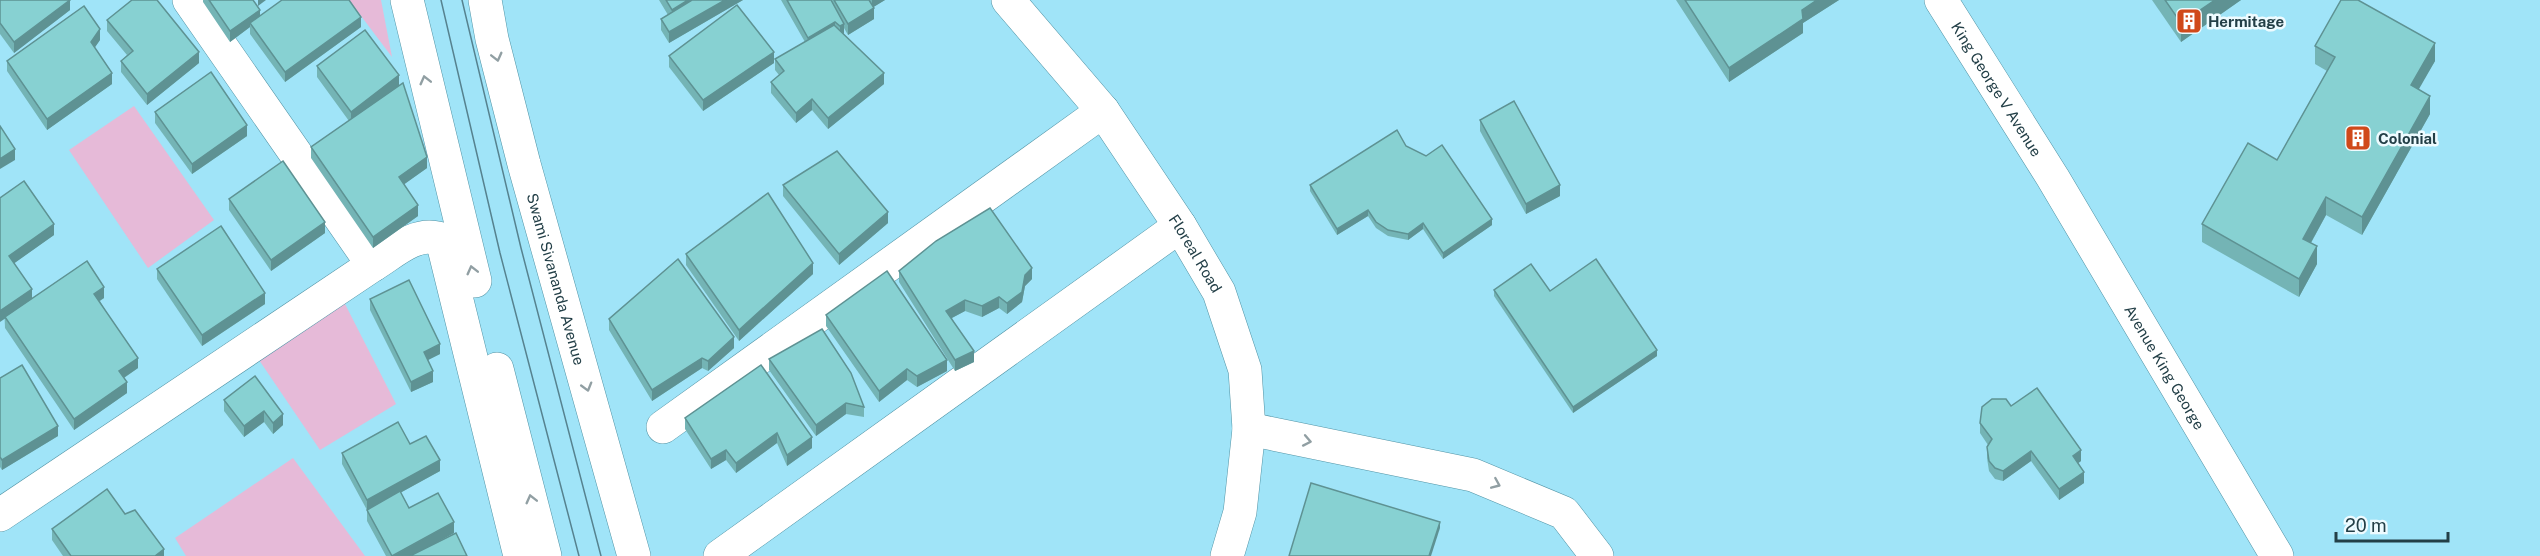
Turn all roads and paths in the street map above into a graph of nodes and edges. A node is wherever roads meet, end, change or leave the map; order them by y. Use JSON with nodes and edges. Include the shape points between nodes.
{"nodes":[{"id":1,"x":189,"y":0,"type":"edge"},
{"id":2,"x":407,"y":0,"type":"edge"},
{"id":3,"x":486,"y":0,"type":"edge"},
{"id":4,"x":1008,"y":0,"type":"edge"},
{"id":5,"x":1941,"y":0,"type":"edge"},
{"id":6,"x":1103,"y":111,"type":"junction"},
{"id":7,"x":2053,"y":178,"type":"joint"},
{"id":8,"x":1180,"y":226,"type":"junction"},
{"id":9,"x":373,"y":265,"type":"junction"},
{"id":10,"x":663,"y":427,"type":"dead end"},
{"id":11,"x":1249,"y":429,"type":"junction"},
{"id":12,"x":0,"y":515,"type":"edge"},
{"id":13,"x":520,"y":556,"type":"edge"},
{"id":14,"x":545,"y":556,"type":"edge"},
{"id":15,"x":634,"y":556,"type":"edge"},
{"id":16,"x":720,"y":556,"type":"edge"},
{"id":17,"x":1227,"y":556,"type":"edge"},
{"id":18,"x":1597,"y":556,"type":"edge"},
{"id":19,"x":2277,"y":556,"type":"edge"}],
"edges":[{"from":1,"to":9,"type":"street"},
{"from":14,"to":2,"type":"street","one_way":true},
{"from":3,"to":15,"type":"street","name":"Swami Sivananda Avenue","one_way":true,"via":[[524,164]]},
{"from":4,"to":6,"type":"street","name":"Floreal Road"},
{"from":5,"to":7,"type":"street","name":"King George V Avenue"},
{"from":6,"to":8,"type":"street","name":"Floreal Road"},
{"from":6,"to":10,"type":"street"},
{"from":7,"to":19,"type":"street","name":"Avenue King George"},
{"from":8,"to":11,"type":"street","name":"Floreal Road","via":[[1218,292],[1234,337],[1245,370]]},
{"from":8,"to":16,"type":"street"},
{"from":9,"to":12,"type":"street"},
{"from":9,"to":13,"type":"street","via":[[417,237],[438,238],[444,248]]},
{"from":11,"to":17,"type":"street","name":"Floreal Road","via":[[1240,512]]},
{"from":11,"to":18,"type":"street","one_way":true,"via":[[1473,475],[1564,513]]}]}
